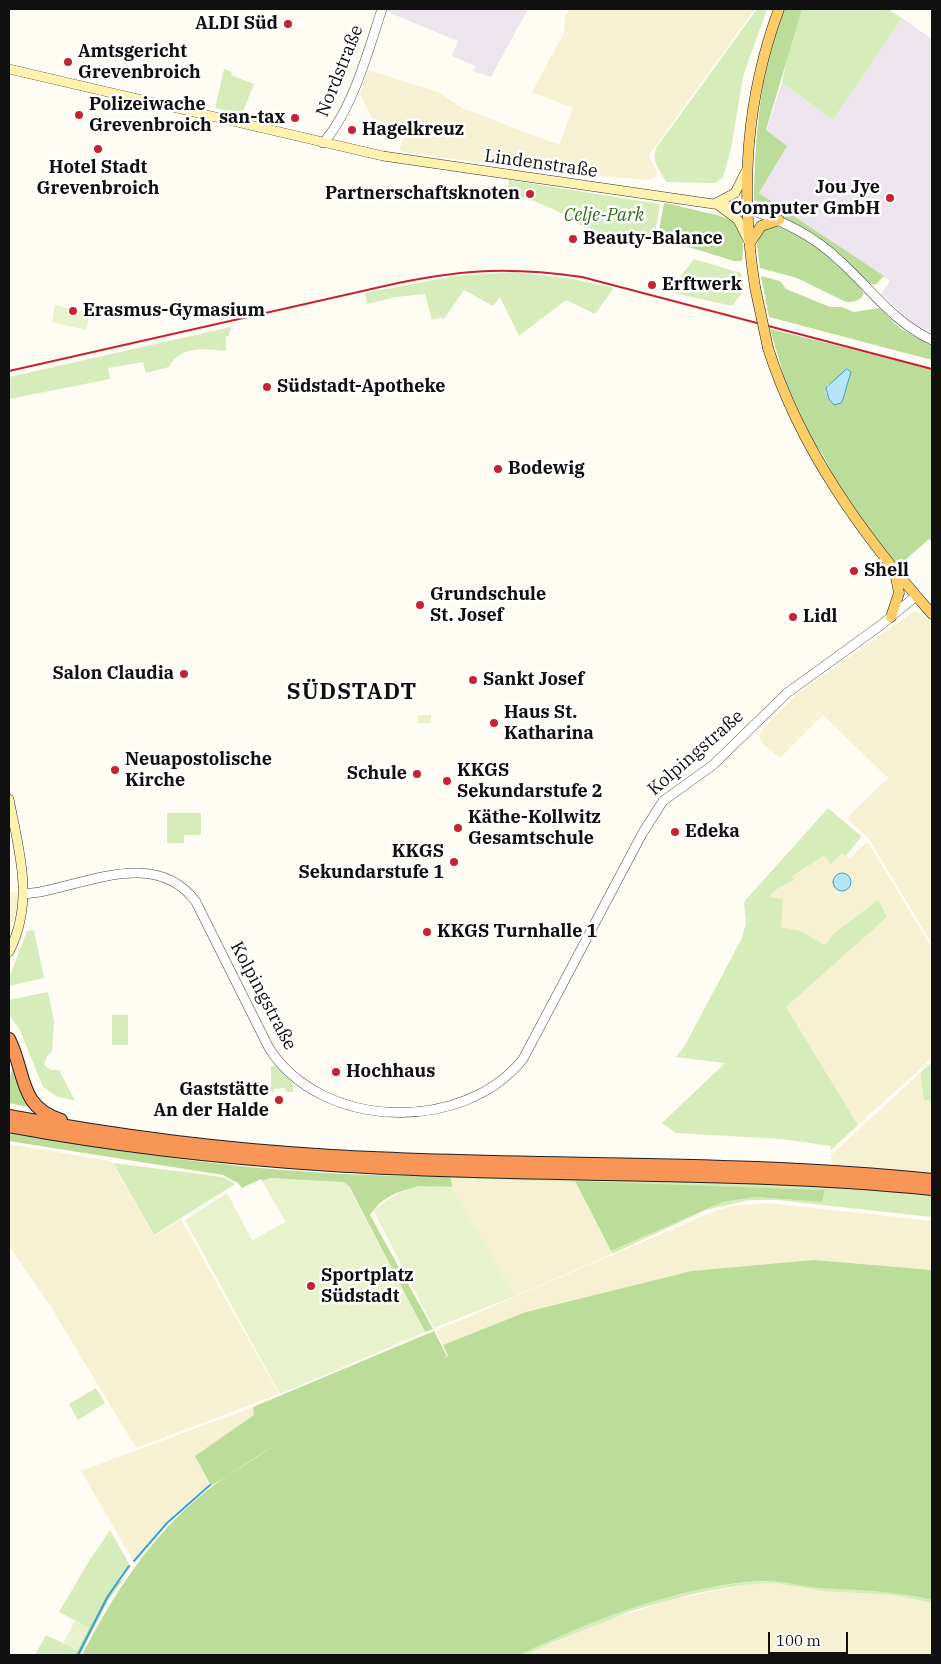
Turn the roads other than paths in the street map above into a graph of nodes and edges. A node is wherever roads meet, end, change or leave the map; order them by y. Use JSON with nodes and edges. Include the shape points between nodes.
{"nodes":[{"id":1,"x":382,"y":9,"type":"edge"},
{"id":2,"x":779,"y":9,"type":"edge"},
{"id":3,"x":9,"y":69,"type":"edge"},
{"id":4,"x":323,"y":143,"type":"junction"},
{"id":5,"x":748,"y":163,"type":"junction"},
{"id":6,"x":716,"y":203,"type":"junction"},
{"id":7,"x":748,"y":209,"type":"junction"},
{"id":8,"x":779,"y":220,"type":"junction"},
{"id":9,"x":750,"y":247,"type":"junction"},
{"id":10,"x":932,"y":340,"type":"edge"},
{"id":11,"x":894,"y":569,"type":"junction"},
{"id":12,"x":916,"y":596,"type":"junction"},
{"id":13,"x":932,"y":614,"type":"edge"},
{"id":14,"x":891,"y":617,"type":"junction"},
{"id":15,"x":9,"y":799,"type":"edge"},
{"id":16,"x":24,"y":894,"type":"junction"},
{"id":17,"x":9,"y":952,"type":"edge"},
{"id":18,"x":9,"y":1039,"type":"edge"},
{"id":19,"x":9,"y":1116,"type":"edge"},
{"id":20,"x":9,"y":1126,"type":"edge"},
{"id":21,"x":112,"y":1133,"type":"junction"},
{"id":22,"x":932,"y":1180,"type":"edge"},
{"id":23,"x":932,"y":1189,"type":"edge"}],
"edges":[{"from":1,"to":4,"type":"street","name":"Nordstraße","via":[[347,104],[333,132]]},
{"from":2,"to":5,"type":"main road","via":[[757,85]]},
{"from":3,"to":4,"type":"main road","name":"Lindenstraße"},
{"from":4,"to":6,"type":"main road","name":"Lindenstraße","via":[[397,159]]},
{"from":5,"to":6,"type":"main road","via":[[735,194]]},
{"from":5,"to":7,"type":"main road"},
{"from":6,"to":7,"type":"main road","name":"Lindenstraße"},
{"from":6,"to":9,"type":"main road","via":[[738,220]]},
{"from":7,"to":8,"type":"street"},
{"from":7,"to":9,"type":"main road"},
{"from":8,"to":9,"type":"main road","via":[[759,227]]},
{"from":8,"to":10,"type":"street","via":[[825,248],[895,317]]},
{"from":9,"to":11,"type":"main road","bridge":true,"via":[[768,348],[793,413],[860,526]]},
{"from":11,"to":12,"type":"main road"},
{"from":11,"to":14,"type":"main road","via":[[899,593]]},
{"from":12,"to":13,"type":"main road"},
{"from":12,"to":14,"type":"street","name":"Kolpingstraße"},
{"from":14,"to":16,"type":"street","name":"Kolpingstraße","via":[[787,693],[716,762],[659,805],[523,1058],[496,1085],[464,1102],[420,1110],[382,1110],[335,1101],[302,1084],[283,1067],[269,1048],[196,902],[169,878],[135,872]]},
{"from":15,"to":16,"type":"main road","via":[[22,865]]},
{"from":16,"to":17,"type":"main road","via":[[20,920]]},
{"from":18,"to":21,"type":"highway","via":[[26,1092],[37,1108],[53,1117],[97,1126]]},
{"from":19,"to":21,"type":"highway"},
{"from":20,"to":23,"type":"highway","via":[[186,1152],[333,1165],[738,1176]]},
{"from":21,"to":22,"type":"highway","via":[[219,1147],[334,1156],[734,1166]]}]}
